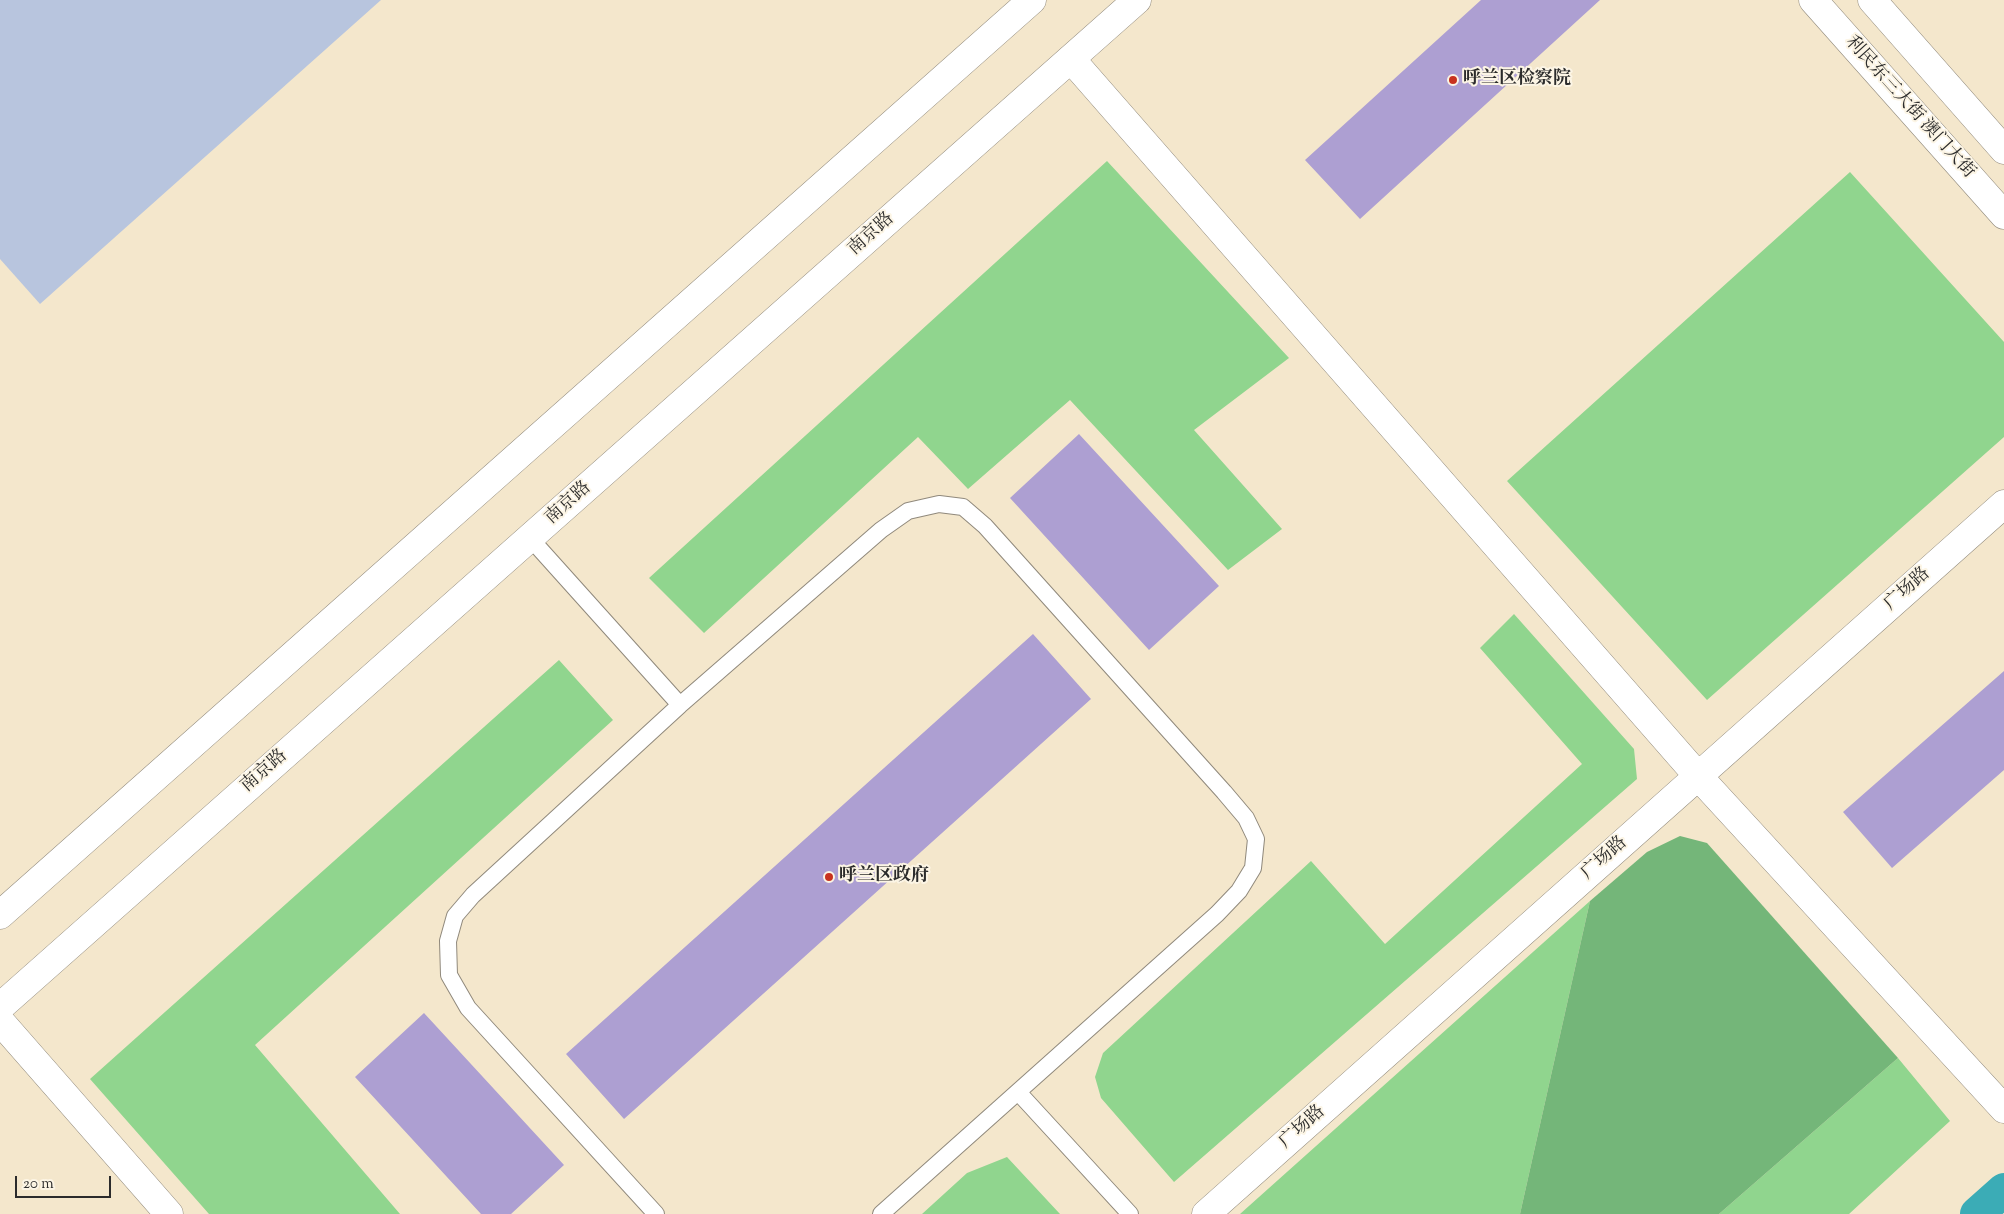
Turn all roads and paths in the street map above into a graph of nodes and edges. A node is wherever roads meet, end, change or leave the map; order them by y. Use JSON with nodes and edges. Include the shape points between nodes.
{"nodes":[{"id":1,"x":1032,"y":0,"type":"edge"},
{"id":2,"x":1137,"y":0,"type":"edge"},
{"id":3,"x":1813,"y":0,"type":"edge"},
{"id":4,"x":1872,"y":0,"type":"edge"},
{"id":5,"x":1071,"y":59,"type":"junction"},
{"id":6,"x":2004,"y":150,"type":"edge"},
{"id":7,"x":2004,"y":215,"type":"edge"},
{"id":8,"x":2004,"y":504,"type":"edge"},
{"id":9,"x":530,"y":538,"type":"junction"},
{"id":10,"x":680,"y":706,"type":"junction"},
{"id":11,"x":1698,"y":776,"type":"junction"},
{"id":12,"x":0,"y":915,"type":"edge"},
{"id":13,"x":0,"y":1007,"type":"edge"},
{"id":14,"x":0,"y":1021,"type":"edge"},
{"id":15,"x":1018,"y":1092,"type":"junction"},
{"id":16,"x":2004,"y":1109,"type":"edge"},
{"id":17,"x":169,"y":1214,"type":"edge"},
{"id":18,"x":656,"y":1214,"type":"edge"},
{"id":19,"x":881,"y":1214,"type":"edge"},
{"id":20,"x":1130,"y":1214,"type":"edge"},
{"id":21,"x":1206,"y":1214,"type":"edge"}],
"edges":[{"from":1,"to":12,"type":"main road"},
{"from":2,"to":5,"type":"main road","name":"南京路"},
{"from":3,"to":7,"type":"main road","name":"利民东三大街 澳门大街"},
{"from":4,"to":6,"type":"main road"},
{"from":5,"to":9,"type":"main road","name":"南京路"},
{"from":5,"to":11,"type":"main road"},
{"from":8,"to":11,"type":"main road","name":"广场路"},
{"from":9,"to":10,"type":"lane"},
{"from":9,"to":13,"type":"main road","name":"南京路"},
{"from":10,"to":15,"type":"lane","via":[[881,530],[908,512],[939,504],[962,507],[986,526],[1224,792],[1246,818],[1256,839],[1253,868],[1239,891]]},
{"from":10,"to":18,"type":"lane","via":[[473,895],[455,916],[448,941],[449,975],[468,1008]]},
{"from":11,"to":16,"type":"main road"},
{"from":11,"to":21,"type":"main road","name":"广场路"},
{"from":14,"to":17,"type":"main road"},
{"from":15,"to":19,"type":"lane"},
{"from":15,"to":20,"type":"lane"}]}
